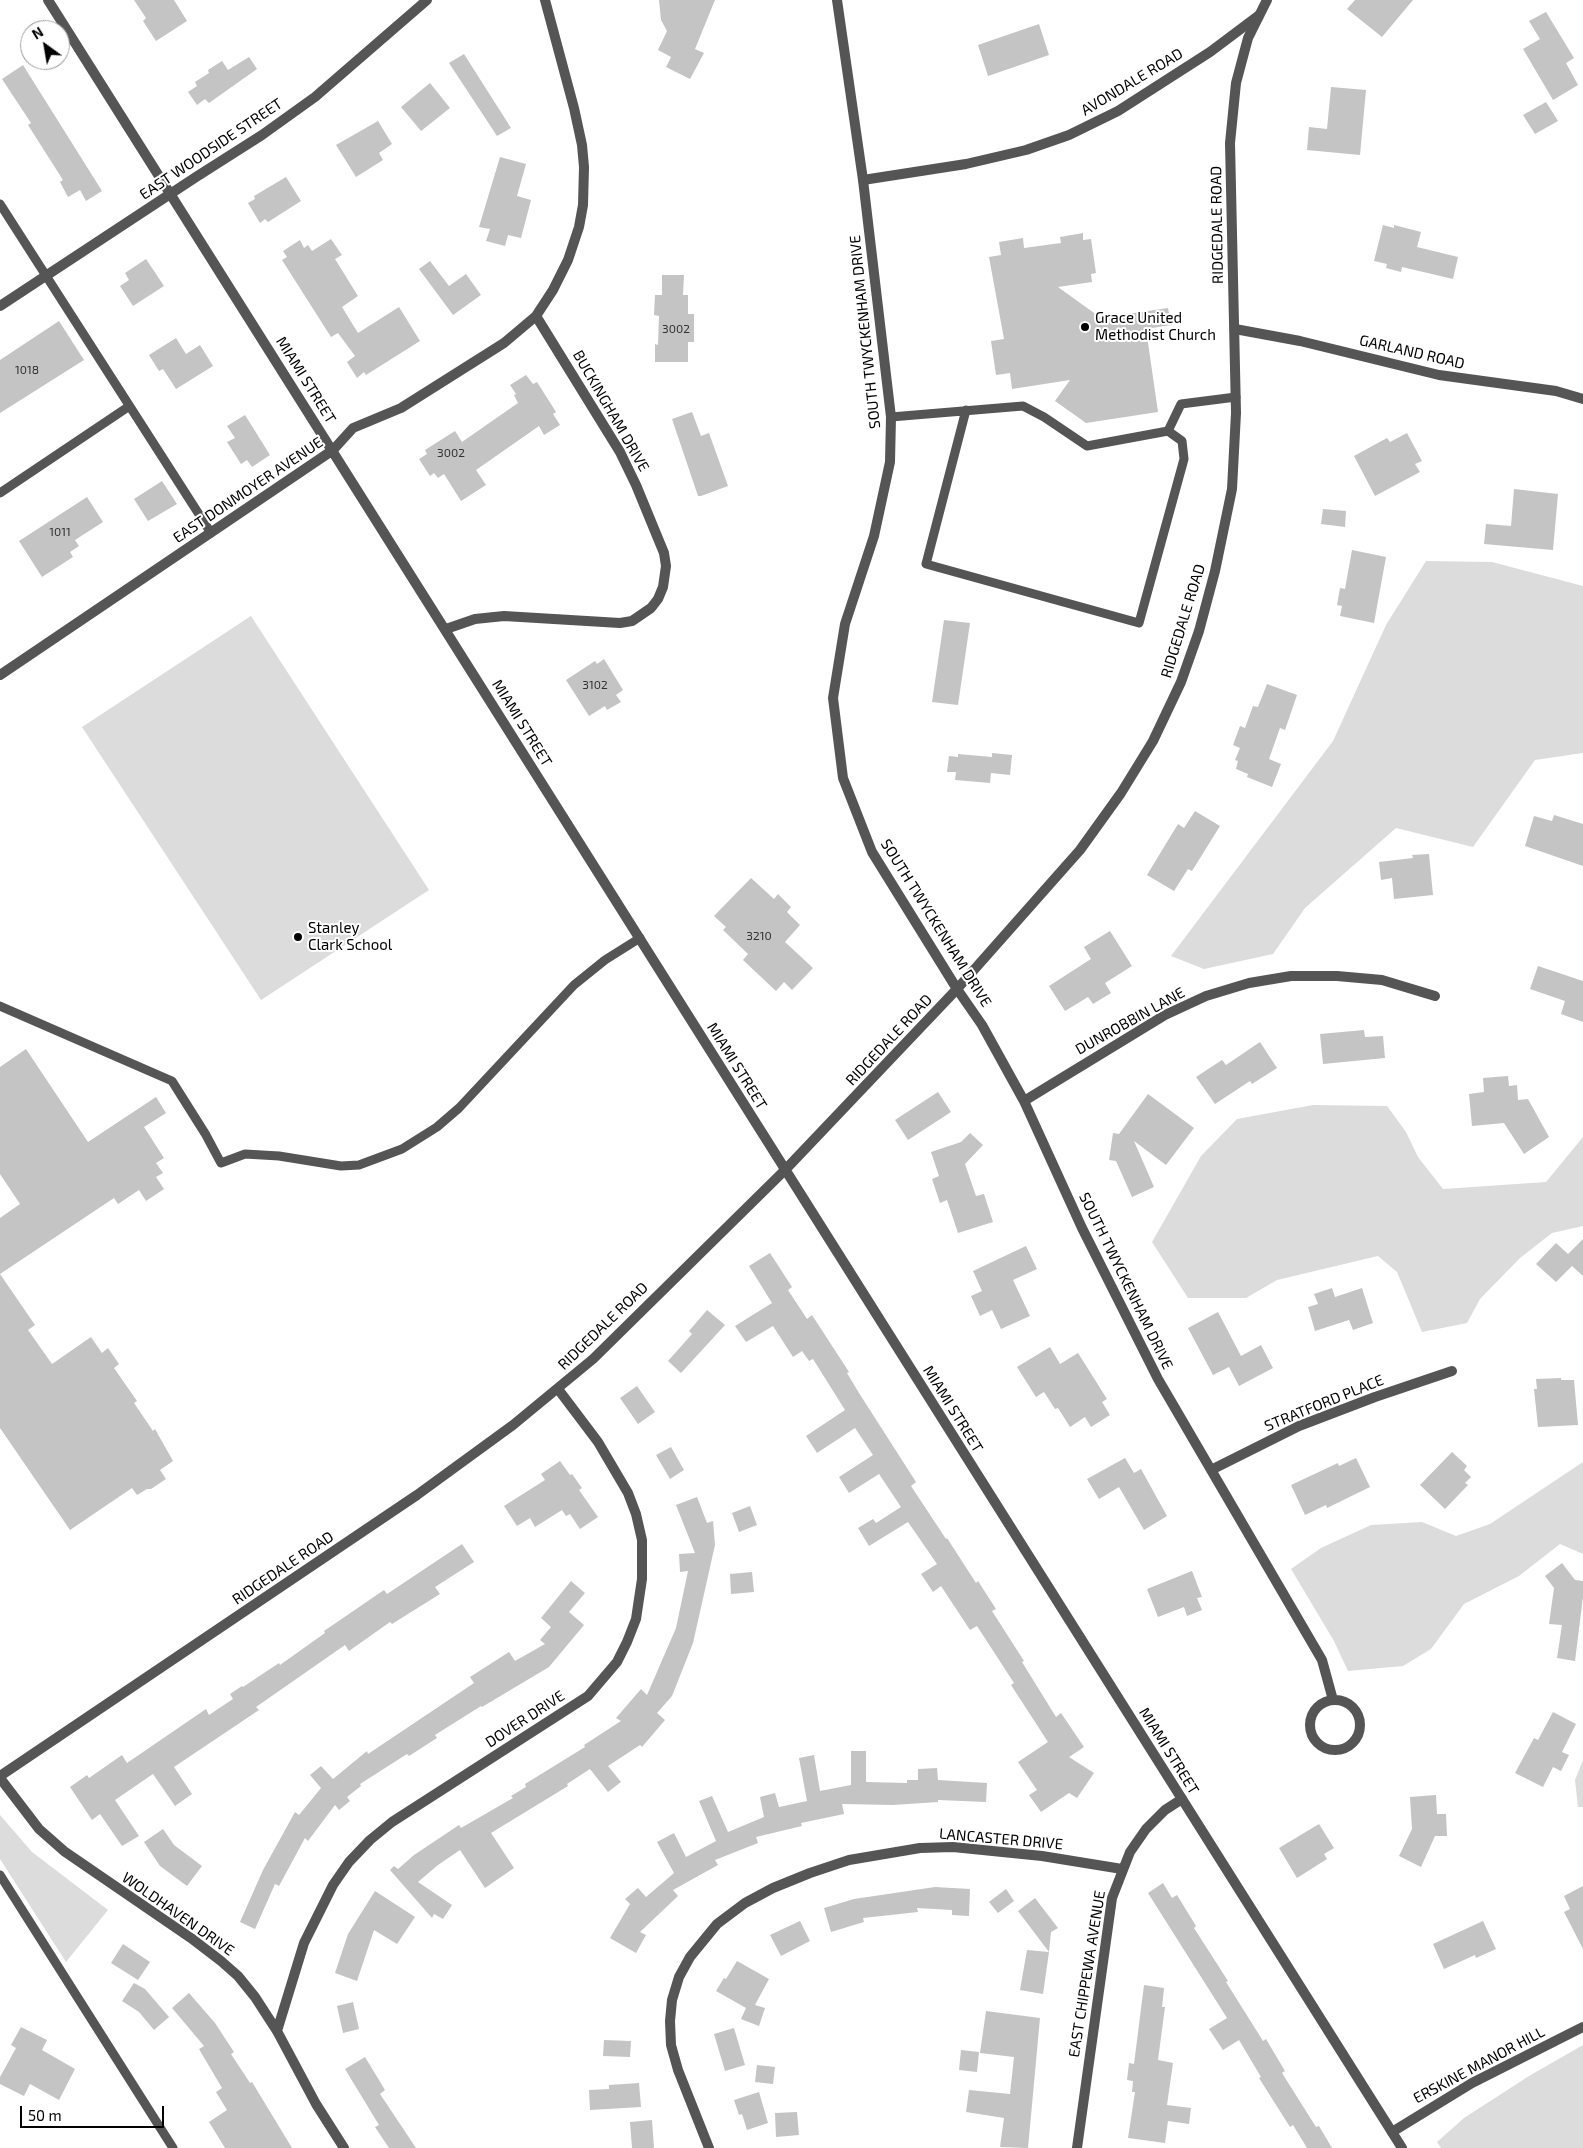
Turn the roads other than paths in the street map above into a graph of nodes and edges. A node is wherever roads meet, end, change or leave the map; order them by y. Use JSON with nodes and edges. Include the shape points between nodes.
{"nodes":[{"id":1,"x":48,"y":0,"type":"edge"},
{"id":2,"x":427,"y":0,"type":"edge"},
{"id":3,"x":544,"y":0,"type":"edge"},
{"id":4,"x":837,"y":0,"type":"edge"},
{"id":5,"x":1267,"y":0,"type":"edge"},
{"id":6,"x":1258,"y":16,"type":"junction"},
{"id":7,"x":863,"y":180,"type":"junction"},
{"id":8,"x":170,"y":194,"type":"junction"},
{"id":9,"x":0,"y":204,"type":"edge"},
{"id":10,"x":46,"y":276,"type":"junction"},
{"id":11,"x":0,"y":306,"type":"edge"},
{"id":12,"x":536,"y":316,"type":"junction"},
{"id":13,"x":1235,"y":329,"type":"junction"},
{"id":14,"x":1236,"y":397,"type":"junction"},
{"id":15,"x":1583,"y":398,"type":"edge"},
{"id":16,"x":128,"y":407,"type":"junction"},
{"id":17,"x":966,"y":410,"type":"junction"},
{"id":18,"x":891,"y":417,"type":"junction"},
{"id":19,"x":1168,"y":431,"type":"junction"},
{"id":20,"x":333,"y":450,"type":"junction"},
{"id":21,"x":0,"y":493,"type":"edge"},
{"id":22,"x":211,"y":533,"type":"junction"},
{"id":23,"x":446,"y":629,"type":"junction"},
{"id":24,"x":1,"y":672,"type":"edge"},
{"id":25,"x":640,"y":938,"type":"junction"},
{"id":26,"x":957,"y":989,"type":"junction"},
{"id":27,"x":1434,"y":996,"type":"dead end"},
{"id":28,"x":0,"y":1006,"type":"edge"},
{"id":29,"x":1024,"y":1101,"type":"junction"},
{"id":30,"x":785,"y":1170,"type":"junction"},
{"id":31,"x":1452,"y":1371,"type":"dead end"},
{"id":32,"x":558,"y":1389,"type":"junction"},
{"id":33,"x":1210,"y":1470,"type":"junction"},
{"id":34,"x":1332,"y":1700,"type":"junction"},
{"id":35,"x":0,"y":1777,"type":"edge"},
{"id":36,"x":1182,"y":1799,"type":"junction"},
{"id":37,"x":1122,"y":1869,"type":"junction"},
{"id":38,"x":0,"y":1875,"type":"edge"},
{"id":39,"x":1583,"y":2027,"type":"edge"},
{"id":40,"x":277,"y":2031,"type":"junction"},
{"id":41,"x":1392,"y":2132,"type":"junction"},
{"id":42,"x":173,"y":2148,"type":"edge"},
{"id":43,"x":344,"y":2148,"type":"edge"},
{"id":44,"x":709,"y":2148,"type":"edge"},
{"id":45,"x":1077,"y":2148,"type":"edge"},
{"id":46,"x":1402,"y":2148,"type":"edge"}],
"edges":[{"from":1,"to":8,"type":"street","name":"MIAMI STREET"},
{"from":2,"to":8,"type":"street","name":"EAST WOODSIDE STREET","via":[[315,97],[262,136]]},
{"from":3,"to":12,"type":"street","name":"EAST DONMOYER AVENUE","via":[[582,145],[584,188],[579,227],[568,260],[554,290]]},
{"from":4,"to":7,"type":"street","name":"SOUTH TWYCKENHAM DRIVE"},
{"from":5,"to":6,"type":"street","name":"RIDGEDALE ROAD"},
{"from":6,"to":7,"type":"street","name":"AVONDALE ROAD","via":[[1210,52],[1118,111],[1069,135],[1026,150],[966,164]]},
{"from":6,"to":13,"type":"street","name":"RIDGEDALE ROAD","via":[[1248,38],[1236,83],[1230,143]]},
{"from":7,"to":18,"type":"street","name":"SOUTH TWYCKENHAM DRIVE"},
{"from":8,"to":10,"type":"street","name":"EAST WOODSIDE STREET"},
{"from":8,"to":20,"type":"street","name":"MIAMI STREET"},
{"from":9,"to":10,"type":"lane"},
{"from":10,"to":11,"type":"street","name":"EAST WOODSIDE STREET"},
{"from":10,"to":16,"type":"lane"},
{"from":12,"to":20,"type":"street","name":"EAST DONMOYER AVENUE","via":[[504,343],[401,408],[354,428]]},
{"from":12,"to":23,"type":"street","name":"BUCKINGHAM DRIVE","via":[[620,452],[636,484],[664,553],[663,587],[651,608],[632,621],[602,624],[504,616],[475,619]]},
{"from":13,"to":14,"type":"street","name":"RIDGEDALE ROAD"},
{"from":13,"to":15,"type":"street","name":"GARLAND ROAD","via":[[1300,341],[1439,375],[1556,391]]},
{"from":14,"to":19,"type":"lane","via":[[1181,404]]},
{"from":14,"to":26,"type":"street","name":"RIDGEDALE ROAD","via":[[1232,488],[1215,571],[1181,682],[1153,741],[1080,850]]},
{"from":16,"to":21,"type":"lane"},
{"from":16,"to":22,"type":"lane"},
{"from":17,"to":18,"type":"lane"},
{"from":17,"to":19,"type":"lane","via":[[1023,406],[1088,446]]},
{"from":17,"to":19,"type":"lane","via":[[926,564],[1139,623],[1184,459],[1182,440]]},
{"from":18,"to":26,"type":"street","name":"SOUTH TWYCKENHAM DRIVE","via":[[890,462],[874,536],[844,624],[833,698],[843,778],[872,852]]},
{"from":20,"to":22,"type":"street","name":"EAST DONMOYER AVENUE"},
{"from":20,"to":23,"type":"street","name":"MIAMI STREET"},
{"from":22,"to":24,"type":"street","name":"EAST DONMOYER AVENUE"},
{"from":23,"to":25,"type":"street","name":"MIAMI STREET"},
{"from":25,"to":28,"type":"lane","via":[[574,985],[459,1108],[437,1127],[402,1149],[359,1165],[341,1166],[245,1154],[221,1163],[172,1081]]},
{"from":25,"to":30,"type":"street","name":"MIAMI STREET"},
{"from":26,"to":29,"type":"street","name":"SOUTH TWYCKENHAM DRIVE"},
{"from":26,"to":30,"type":"street","name":"RIDGEDALE ROAD"},
{"from":27,"to":29,"type":"street","name":"DUNROBBIN LANE","via":[[1382,980],[1337,976],[1291,976],[1249,983],[1206,996],[1166,1016]]},
{"from":29,"to":33,"type":"street","name":"SOUTH TWYCKENHAM DRIVE","via":[[1118,1303]]},
{"from":30,"to":32,"type":"street","name":"RIDGEDALE ROAD","via":[[593,1359]]},
{"from":30,"to":36,"type":"street","name":"MIAMI STREET"},
{"from":31,"to":33,"type":"street","name":"STRATFORD PLACE","via":[[1375,1396],[1299,1426]]},
{"from":32,"to":35,"type":"street","name":"RIDGEDALE ROAD","via":[[417,1495]]},
{"from":32,"to":40,"type":"street","name":"DOVER DRIVE","via":[[598,1442],[628,1492],[636,1514],[642,1540],[642,1579],[638,1609],[628,1642],[588,1696],[392,1822],[349,1862],[333,1885],[304,1943]]},
{"from":33,"to":34,"type":"street","name":"SOUTH TWYCKENHAM DRIVE","via":[[1322,1660]]},
{"from":34,"to":34,"type":"street","via":[[1313,1712],[1309,1728],[1322,1747],[1338,1750],[1357,1738],[1360,1722],[1354,1708],[1340,1700]]},
{"from":35,"to":40,"type":"street","name":"WOLDHAVEN DRIVE","via":[[39,1828],[64,1851],[221,1960],[255,1996]]},
{"from":36,"to":37,"type":"street","name":"EAST CHIPPEWA AVENUE","via":[[1146,1829]]},
{"from":36,"to":41,"type":"street","name":"MIAMI STREET"},
{"from":37,"to":44,"type":"street","name":"LANCASTER DRIVE","via":[[1042,1856],[953,1847],[920,1848],[849,1860],[773,1888],[746,1903],[717,1924],[690,1957],[672,2000],[671,2045]]},
{"from":37,"to":45,"type":"street","name":"EAST CHIPPEWA AVENUE","via":[[1112,1898],[1106,1933]]},
{"from":38,"to":42,"type":"lane"},
{"from":39,"to":41,"type":"street","name":"ERSKINE MANOR HILL","via":[[1472,2084]]},
{"from":40,"to":43,"type":"street","name":"WOLDHAVEN DRIVE"},
{"from":41,"to":46,"type":"street","name":"MIAMI STREET"}]}
